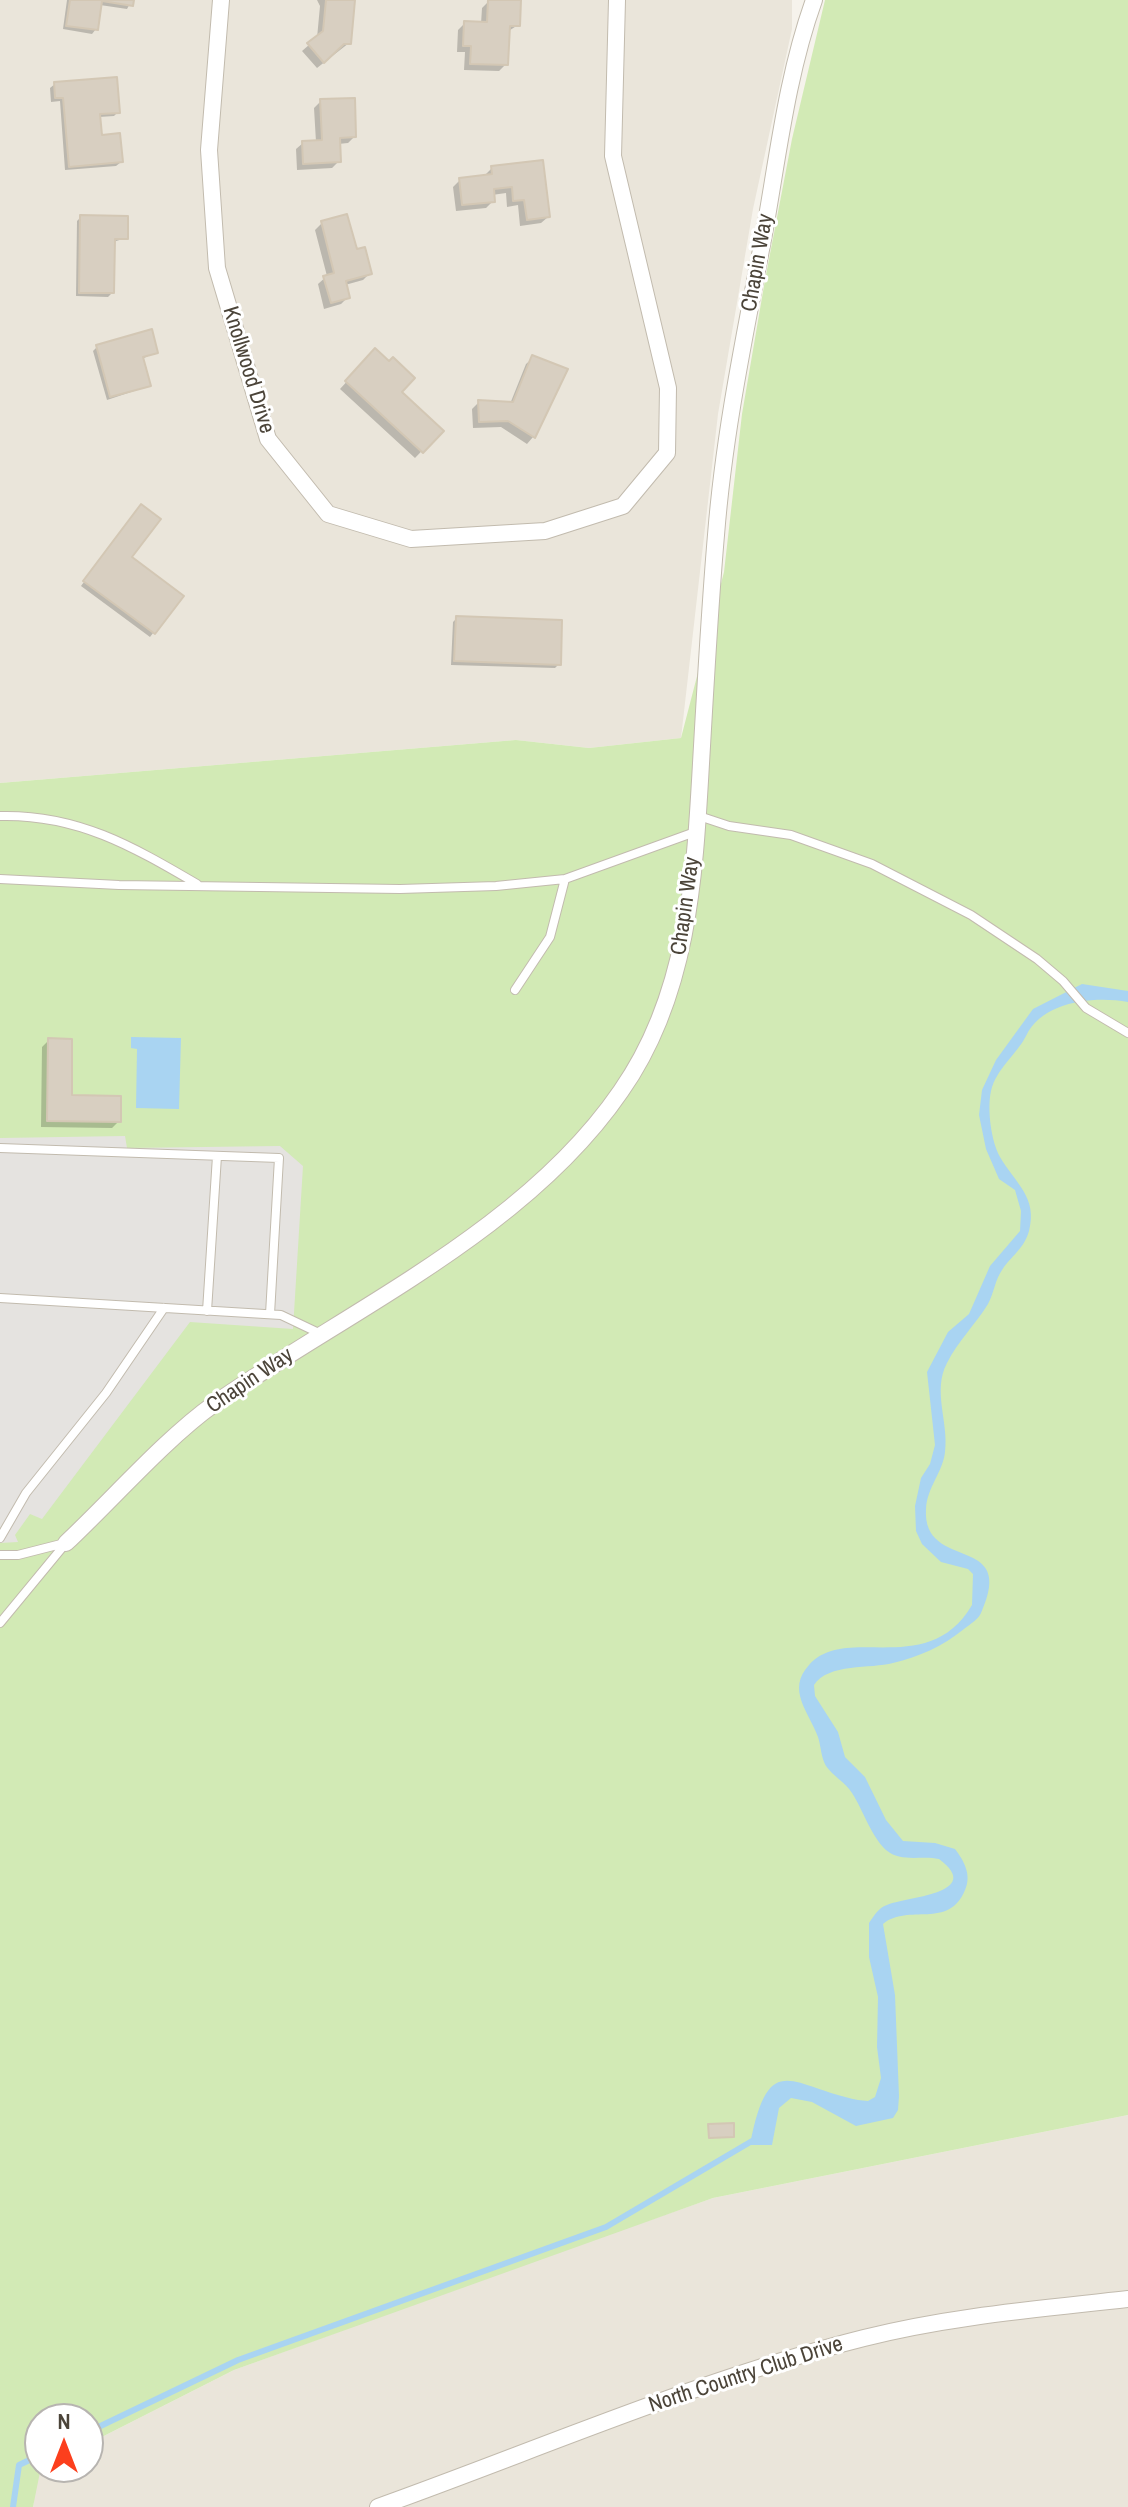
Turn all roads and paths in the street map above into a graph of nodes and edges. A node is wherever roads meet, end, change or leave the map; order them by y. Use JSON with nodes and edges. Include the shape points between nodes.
{"nodes":[{"id":1,"x":221,"y":0,"type":"edge"},
{"id":2,"x":617,"y":0,"type":"edge"},
{"id":3,"x":814,"y":0,"type":"edge"},
{"id":4,"x":0,"y":816,"type":"edge"},
{"id":5,"x":697,"y":824,"type":"junction"},
{"id":6,"x":0,"y":879,"type":"edge"},
{"id":7,"x":565,"y":879,"type":"junction"},
{"id":8,"x":198,"y":884,"type":"junction"},
{"id":9,"x":515,"y":990,"type":"dead end"},
{"id":10,"x":1128,"y":1033,"type":"edge"},
{"id":11,"x":0,"y":1148,"type":"edge"},
{"id":12,"x":217,"y":1156,"type":"junction"},
{"id":13,"x":0,"y":1298,"type":"edge"},
{"id":14,"x":164,"y":1308,"type":"junction"},
{"id":15,"x":207,"y":1311,"type":"junction"},
{"id":16,"x":270,"y":1314,"type":"junction"},
{"id":17,"x":322,"y":1334,"type":"junction"},
{"id":18,"x":0,"y":1538,"type":"edge"},
{"id":19,"x":66,"y":1543,"type":"junction"},
{"id":20,"x":0,"y":1555,"type":"edge"},
{"id":21,"x":0,"y":1623,"type":"edge"},
{"id":22,"x":1128,"y":2299,"type":"edge"},
{"id":23,"x":399,"y":2504,"type":"edge"},
{"id":24,"x":378,"y":2507,"type":"edge"}],
"edges":[{"from":1,"to":2,"type":"street","name":"Knollwood Drive","via":[[209,150],[217,268],[268,439],[328,514],[411,539],[545,531],[623,506],[667,453],[668,388],[613,156]]},
{"from":3,"to":5,"type":"street","name":"Chapin Way","via":[[787,105],[727,440]]},
{"from":4,"to":8,"type":"lane","via":[[38,815],[66,822],[138,849]]},
{"from":5,"to":7,"type":"lane"},
{"from":5,"to":10,"type":"lane","via":[[791,835],[872,864],[971,915],[1063,981],[1086,1008]]},
{"from":5,"to":17,"type":"street","name":"Chapin Way","via":[[685,935],[673,984],[653,1037],[621,1092],[536,1185]]},
{"from":6,"to":8,"type":"lane"},
{"from":7,"to":8,"type":"lane","via":[[400,889]]},
{"from":7,"to":9,"type":"lane","via":[[550,937]]},
{"from":11,"to":12,"type":"lane"},
{"from":12,"to":15,"type":"lane"},
{"from":12,"to":16,"type":"lane","via":[[279,1158]]},
{"from":13,"to":14,"type":"lane"},
{"from":14,"to":15,"type":"lane"},
{"from":14,"to":18,"type":"lane","via":[[106,1393],[26,1493]]},
{"from":15,"to":16,"type":"lane"},
{"from":16,"to":17,"type":"lane"},
{"from":17,"to":19,"type":"street","name":"Chapin Way","via":[[209,1408]]},
{"from":19,"to":20,"type":"lane"},
{"from":19,"to":21,"type":"lane"},
{"from":22,"to":23,"type":"street","name":"North Country Club Drive","via":[[980,2315],[865,2337],[698,2387]]},
{"from":23,"to":24,"type":"street","name":"North Country Club Drive"}]}
